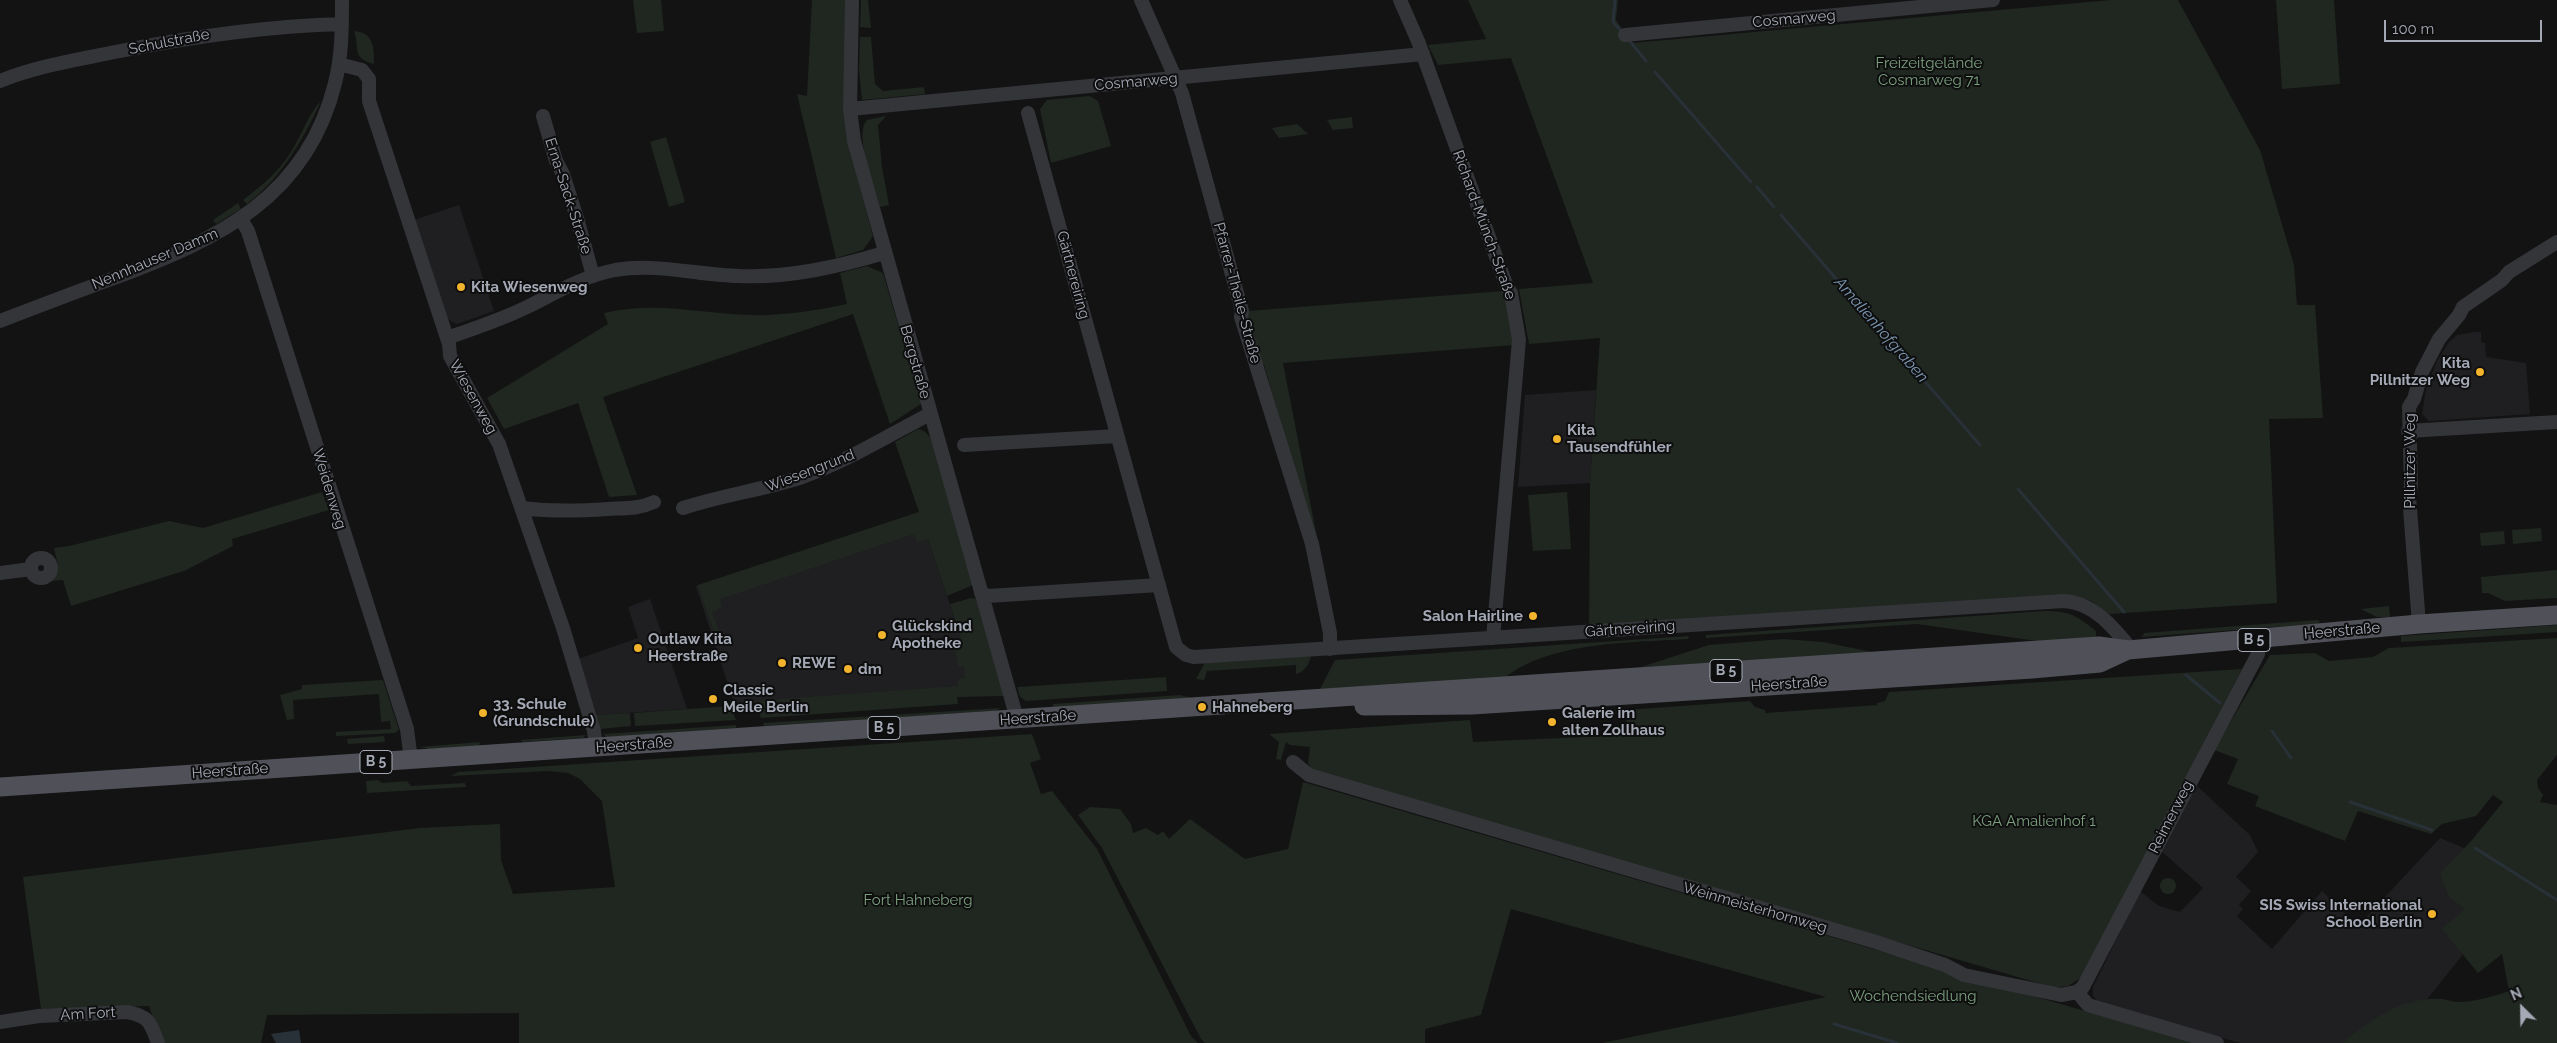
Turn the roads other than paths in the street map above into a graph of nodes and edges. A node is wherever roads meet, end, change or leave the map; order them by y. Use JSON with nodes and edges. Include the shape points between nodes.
{"nodes":[{"id":1,"x":342,"y":0,"type":"edge"},
{"id":2,"x":852,"y":0,"type":"edge"},
{"id":3,"x":1141,"y":0,"type":"edge"},
{"id":4,"x":1400,"y":0,"type":"edge"},
{"id":5,"x":1993,"y":0,"type":"edge"},
{"id":6,"x":342,"y":24,"type":"junction"},
{"id":7,"x":1625,"y":35,"type":"dead end"},
{"id":8,"x":1423,"y":54,"type":"junction"},
{"id":9,"x":339,"y":64,"type":"junction"},
{"id":10,"x":1176,"y":78,"type":"junction"},
{"id":11,"x":0,"y":81,"type":"edge"},
{"id":12,"x":850,"y":109,"type":"junction"},
{"id":13,"x":1028,"y":114,"type":"dead end"},
{"id":14,"x":543,"y":116,"type":"dead end"},
{"id":15,"x":241,"y":219,"type":"junction"},
{"id":16,"x":2557,"y":242,"type":"edge"},
{"id":17,"x":884,"y":253,"type":"junction"},
{"id":18,"x":593,"y":276,"type":"junction"},
{"id":19,"x":0,"y":321,"type":"edge"},
{"id":20,"x":447,"y":338,"type":"junction"},
{"id":21,"x":930,"y":414,"type":"junction"},
{"id":22,"x":2557,"y":422,"type":"edge"},
{"id":23,"x":2408,"y":430,"type":"junction"},
{"id":24,"x":1117,"y":436,"type":"junction"},
{"id":25,"x":964,"y":445,"type":"dead end"},
{"id":26,"x":654,"y":502,"type":"dead end"},
{"id":27,"x":522,"y":508,"type":"junction"},
{"id":28,"x":683,"y":508,"type":"dead end"},
{"id":29,"x":31,"y":569,"type":"dead end"},
{"id":30,"x":0,"y":573,"type":"edge"},
{"id":31,"x":1159,"y":585,"type":"junction"},
{"id":32,"x":980,"y":593,"type":"junction"},
{"id":33,"x":2557,"y":615,"type":"edge"},
{"id":34,"x":2420,"y":624,"type":"junction"},
{"id":35,"x":1493,"y":638,"type":"junction"},
{"id":36,"x":2258,"y":639,"type":"junction"},
{"id":37,"x":1330,"y":649,"type":"junction"},
{"id":38,"x":2130,"y":649,"type":"junction"},
{"id":39,"x":1017,"y":719,"type":"junction"},
{"id":40,"x":596,"y":747,"type":"junction"},
{"id":41,"x":411,"y":760,"type":"junction"},
{"id":42,"x":1294,"y":762,"type":"dead end"},
{"id":43,"x":0,"y":787,"type":"edge"},
{"id":44,"x":2077,"y":992,"type":"junction"},
{"id":45,"x":0,"y":1022,"type":"edge"},
{"id":46,"x":158,"y":1043,"type":"edge"},
{"id":47,"x":2217,"y":1043,"type":"edge"}],
"edges":[{"from":1,"to":6,"type":"street","name":"Nennhauser Damm"},
{"from":2,"to":12,"type":"street","name":"Bergstraße"},
{"from":3,"to":10,"type":"street","name":"Pfarrer-Theile-Straße"},
{"from":4,"to":8,"type":"street","name":"Richard-Münch-Straße"},
{"from":5,"to":7,"type":"street","name":"Cosmarweg"},
{"from":6,"to":9,"type":"street","name":"Nennhauser Damm"},
{"from":6,"to":11,"type":"street","name":"Schulstraße","via":[[221,32],[30,69]]},
{"from":8,"to":10,"type":"street","name":"Cosmarweg"},
{"from":8,"to":35,"type":"street","name":"Richard-Münch-Straße","via":[[1511,293],[1519,340]]},
{"from":9,"to":15,"type":"street","name":"Nennhauser Damm","via":[[327,110],[306,151],[279,187]]},
{"from":9,"to":20,"type":"street","name":"Wiesenweg","via":[[362,70],[369,79],[369,101]]},
{"from":10,"to":12,"type":"street","name":"Cosmarweg"},
{"from":10,"to":37,"type":"street","name":"Pfarrer-Theile-Straße","via":[[1242,311],[1241,317],[1312,544],[1330,633]]},
{"from":12,"to":17,"type":"street","name":"Bergstraße","via":[[854,141]]},
{"from":13,"to":24,"type":"street","name":"Gärtnereiring"},
{"from":14,"to":18,"type":"street","name":"Erna-Sack-Straße"},
{"from":15,"to":19,"type":"street","name":"Nennhauser Damm","via":[[163,259]]},
{"from":15,"to":41,"type":"street","name":"Weidenweg","via":[[248,231],[406,729]]},
{"from":16,"to":23,"type":"street","name":"Pillnitzer Weg","via":[[2509,272],[2463,307],[2439,339],[2422,372],[2409,407]]},
{"from":17,"to":18,"type":"street","via":[[830,268],[763,276],[640,267]]},
{"from":17,"to":21,"type":"street","name":"Bergstraße"},
{"from":18,"to":20,"type":"street","via":[[562,287],[504,317]]},
{"from":20,"to":27,"type":"street","name":"Wiesenweg","via":[[455,368],[499,444]]},
{"from":21,"to":28,"type":"street","name":"Wiesengrund","via":[[835,464],[765,489],[705,500]]},
{"from":21,"to":32,"type":"street","name":"Bergstraße"},
{"from":22,"to":23,"type":"street"},
{"from":23,"to":34,"type":"street","name":"Pillnitzer Weg","via":[[2409,506]]},
{"from":24,"to":25,"type":"street"},
{"from":24,"to":31,"type":"street","name":"Gärtnereiring"},
{"from":26,"to":27,"type":"street","via":[[642,507],[583,512],[555,513]]},
{"from":27,"to":40,"type":"street","name":"Wiesenweg","via":[[594,731]]},
{"from":29,"to":30,"type":"street"},
{"from":31,"to":32,"type":"street","via":[[988,596]]},
{"from":31,"to":37,"type":"street","name":"Gärtnereiring","via":[[1176,646],[1194,658]]},
{"from":32,"to":39,"type":"street","name":"Bergstraße"},
{"from":33,"to":34,"type":"main road","name":"Heerstraße","number":"B 5"},
{"from":34,"to":36,"type":"main road","name":"Heerstraße","number":"B 5"},
{"from":35,"to":37,"type":"street","name":"Gärtnereiring"},
{"from":35,"to":38,"type":"street","name":"Gärtnereiring","via":[[2064,600],[2090,608],[2116,630]]},
{"from":36,"to":38,"type":"main road","name":"Heerstraße","number":"B 5"},
{"from":36,"to":44,"type":"street","name":"Reimerweg","via":[[2258,654],[2083,987]]},
{"from":38,"to":39,"type":"main road","name":"Heerstraße","number":"B 5","via":[[2099,646]]},
{"from":39,"to":40,"type":"main road","name":"Heerstraße","number":"B 5"},
{"from":40,"to":41,"type":"main road","name":"Heerstraße","number":"B 5"},
{"from":41,"to":43,"type":"main road","name":"Heerstraße","number":"B 5"},
{"from":42,"to":44,"type":"street","name":"Weinmeisterhornweg","via":[[1309,775],[1876,942],[1945,965],[1964,975],[2061,995]]},
{"from":44,"to":47,"type":"street","via":[[2088,1005]]},
{"from":45,"to":46,"type":"street","name":"Am Fort","via":[[39,1016],[127,1012],[141,1014],[148,1019]]}]}
